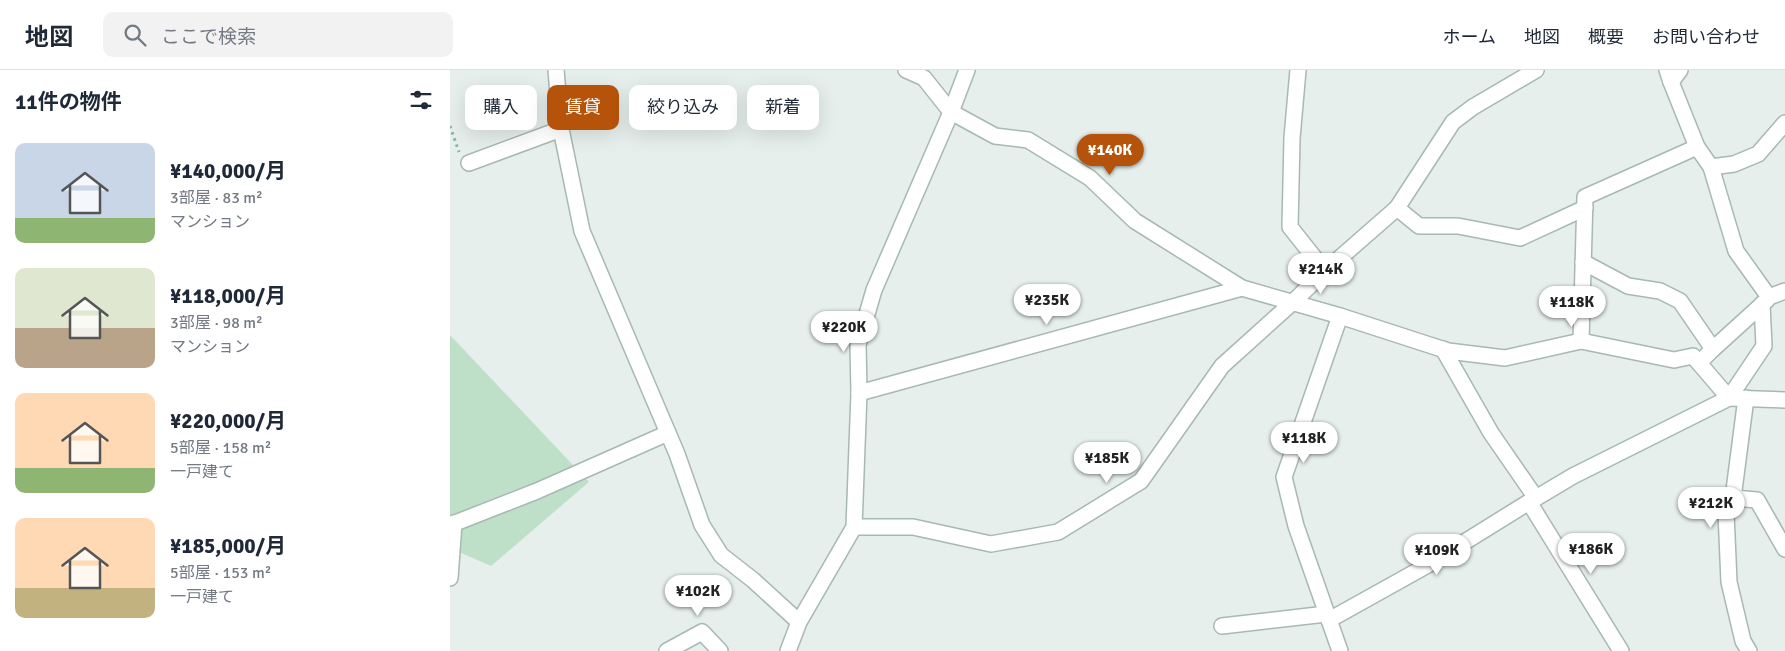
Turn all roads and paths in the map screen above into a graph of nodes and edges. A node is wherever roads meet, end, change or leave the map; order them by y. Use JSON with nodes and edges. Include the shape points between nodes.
{"nodes":[{"id":1,"x":556,"y":70,"type":"edge"},
{"id":2,"x":906,"y":70,"type":"edge"},
{"id":3,"x":967,"y":70,"type":"edge"},
{"id":4,"x":1298,"y":70,"type":"edge"},
{"id":5,"x":1536,"y":70,"type":"edge"},
{"id":6,"x":1673,"y":74,"type":"edge"},
{"id":7,"x":557,"y":85,"type":"edge"},
{"id":8,"x":951,"y":112,"type":"junction"},
{"id":9,"x":1785,"y":124,"type":"edge"},
{"id":10,"x":558,"y":130,"type":"edge"},
{"id":11,"x":561,"y":130,"type":"edge"},
{"id":12,"x":1698,"y":146,"type":"junction"},
{"id":13,"x":469,"y":163,"type":"dead end"},
{"id":14,"x":1711,"y":168,"type":"junction"},
{"id":15,"x":1397,"y":208,"type":"junction"},
{"id":16,"x":1585,"y":208,"type":"junction"},
{"id":17,"x":1583,"y":262,"type":"junction"},
{"id":18,"x":1325,"y":271,"type":"junction"},
{"id":19,"x":1242,"y":288,"type":"junction"},
{"id":20,"x":1785,"y":291,"type":"edge"},
{"id":21,"x":1766,"y":301,"type":"junction"},
{"id":22,"x":1293,"y":302,"type":"junction"},
{"id":23,"x":1340,"y":316,"type":"junction"},
{"id":24,"x":1581,"y":341,"type":"junction"},
{"id":25,"x":1443,"y":349,"type":"junction"},
{"id":26,"x":1712,"y":349,"type":"junction"},
{"id":27,"x":1699,"y":363,"type":"junction"},
{"id":28,"x":859,"y":393,"type":"junction"},
{"id":29,"x":1729,"y":398,"type":"junction"},
{"id":30,"x":1746,"y":398,"type":"junction"},
{"id":31,"x":1785,"y":400,"type":"edge"},
{"id":32,"x":668,"y":433,"type":"junction"},
{"id":33,"x":1733,"y":498,"type":"junction"},
{"id":34,"x":1532,"y":500,"type":"junction"},
{"id":35,"x":452,"y":524,"type":"edge"},
{"id":36,"x":854,"y":527,"type":"junction"},
{"id":37,"x":1785,"y":549,"type":"edge"},
{"id":38,"x":450,"y":578,"type":"edge"},
{"id":39,"x":1327,"y":617,"type":"junction"},
{"id":40,"x":799,"y":622,"type":"junction"},
{"id":41,"x":1222,"y":626,"type":"dead end"},
{"id":42,"x":667,"y":651,"type":"edge"},
{"id":43,"x":720,"y":651,"type":"edge"},
{"id":44,"x":788,"y":651,"type":"edge"},
{"id":45,"x":1340,"y":651,"type":"edge"},
{"id":46,"x":1621,"y":651,"type":"edge"},
{"id":47,"x":1749,"y":651,"type":"edge"}],
"edges":[{"from":1,"to":7,"type":"street"},
{"from":2,"to":8,"type":"street","via":[[924,78]]},
{"from":3,"to":8,"type":"street"},
{"from":4,"to":18,"type":"street","via":[[1292,138],[1290,228]]},
{"from":5,"to":15,"type":"street","via":[[1473,106],[1453,122]]},
{"from":6,"to":12,"type":"street"},
{"from":8,"to":19,"type":"street","via":[[995,136],[1028,140],[1090,178],[1135,221]]},
{"from":8,"to":28,"type":"street","via":[[874,290],[858,345]]},
{"from":9,"to":14,"type":"street","via":[[1758,154],[1734,164]]},
{"from":10,"to":13,"type":"street"},
{"from":11,"to":32,"type":"street","via":[[582,231]]},
{"from":12,"to":14,"type":"street"},
{"from":12,"to":16,"type":"street","via":[[1585,197]]},
{"from":14,"to":21,"type":"street","via":[[1736,251]]},
{"from":15,"to":16,"type":"street","via":[[1419,226],[1458,226],[1520,238]]},
{"from":15,"to":18,"type":"street"},
{"from":16,"to":17,"type":"street"},
{"from":17,"to":24,"type":"street"},
{"from":17,"to":26,"type":"street","via":[[1628,286],[1660,291],[1680,301]]},
{"from":18,"to":22,"type":"street"},
{"from":19,"to":22,"type":"street"},
{"from":19,"to":28,"type":"street"},
{"from":20,"to":21,"type":"street"},
{"from":21,"to":26,"type":"street"},
{"from":21,"to":29,"type":"street","via":[[1764,346]]},
{"from":22,"to":23,"type":"street"},
{"from":22,"to":36,"type":"street","via":[[1222,366],[1142,481],[1058,532],[991,544],[913,527]]},
{"from":23,"to":25,"type":"street"},
{"from":23,"to":39,"type":"street","via":[[1284,477],[1296,526]]},
{"from":24,"to":25,"type":"street","via":[[1504,358]]},
{"from":24,"to":27,"type":"street","via":[[1674,360],[1693,356]]},
{"from":25,"to":34,"type":"street"},
{"from":26,"to":27,"type":"street"},
{"from":27,"to":29,"type":"street"},
{"from":28,"to":36,"type":"street"},
{"from":29,"to":30,"type":"street"},
{"from":29,"to":34,"type":"street"},
{"from":30,"to":31,"type":"street"},
{"from":30,"to":33,"type":"street"},
{"from":32,"to":35,"type":"street","via":[[537,491]]},
{"from":32,"to":40,"type":"street","via":[[702,525],[721,555]]},
{"from":33,"to":37,"type":"street","via":[[1757,500]]},
{"from":33,"to":47,"type":"street","via":[[1726,513],[1729,582],[1743,642]]},
{"from":34,"to":39,"type":"street","via":[[1426,566]]},
{"from":34,"to":46,"type":"street"},
{"from":35,"to":38,"type":"street"},
{"from":36,"to":40,"type":"street"},
{"from":39,"to":41,"type":"street"},
{"from":39,"to":45,"type":"street"},
{"from":40,"to":44,"type":"street"},
{"from":42,"to":43,"type":"street","via":[[702,632]]}]}
